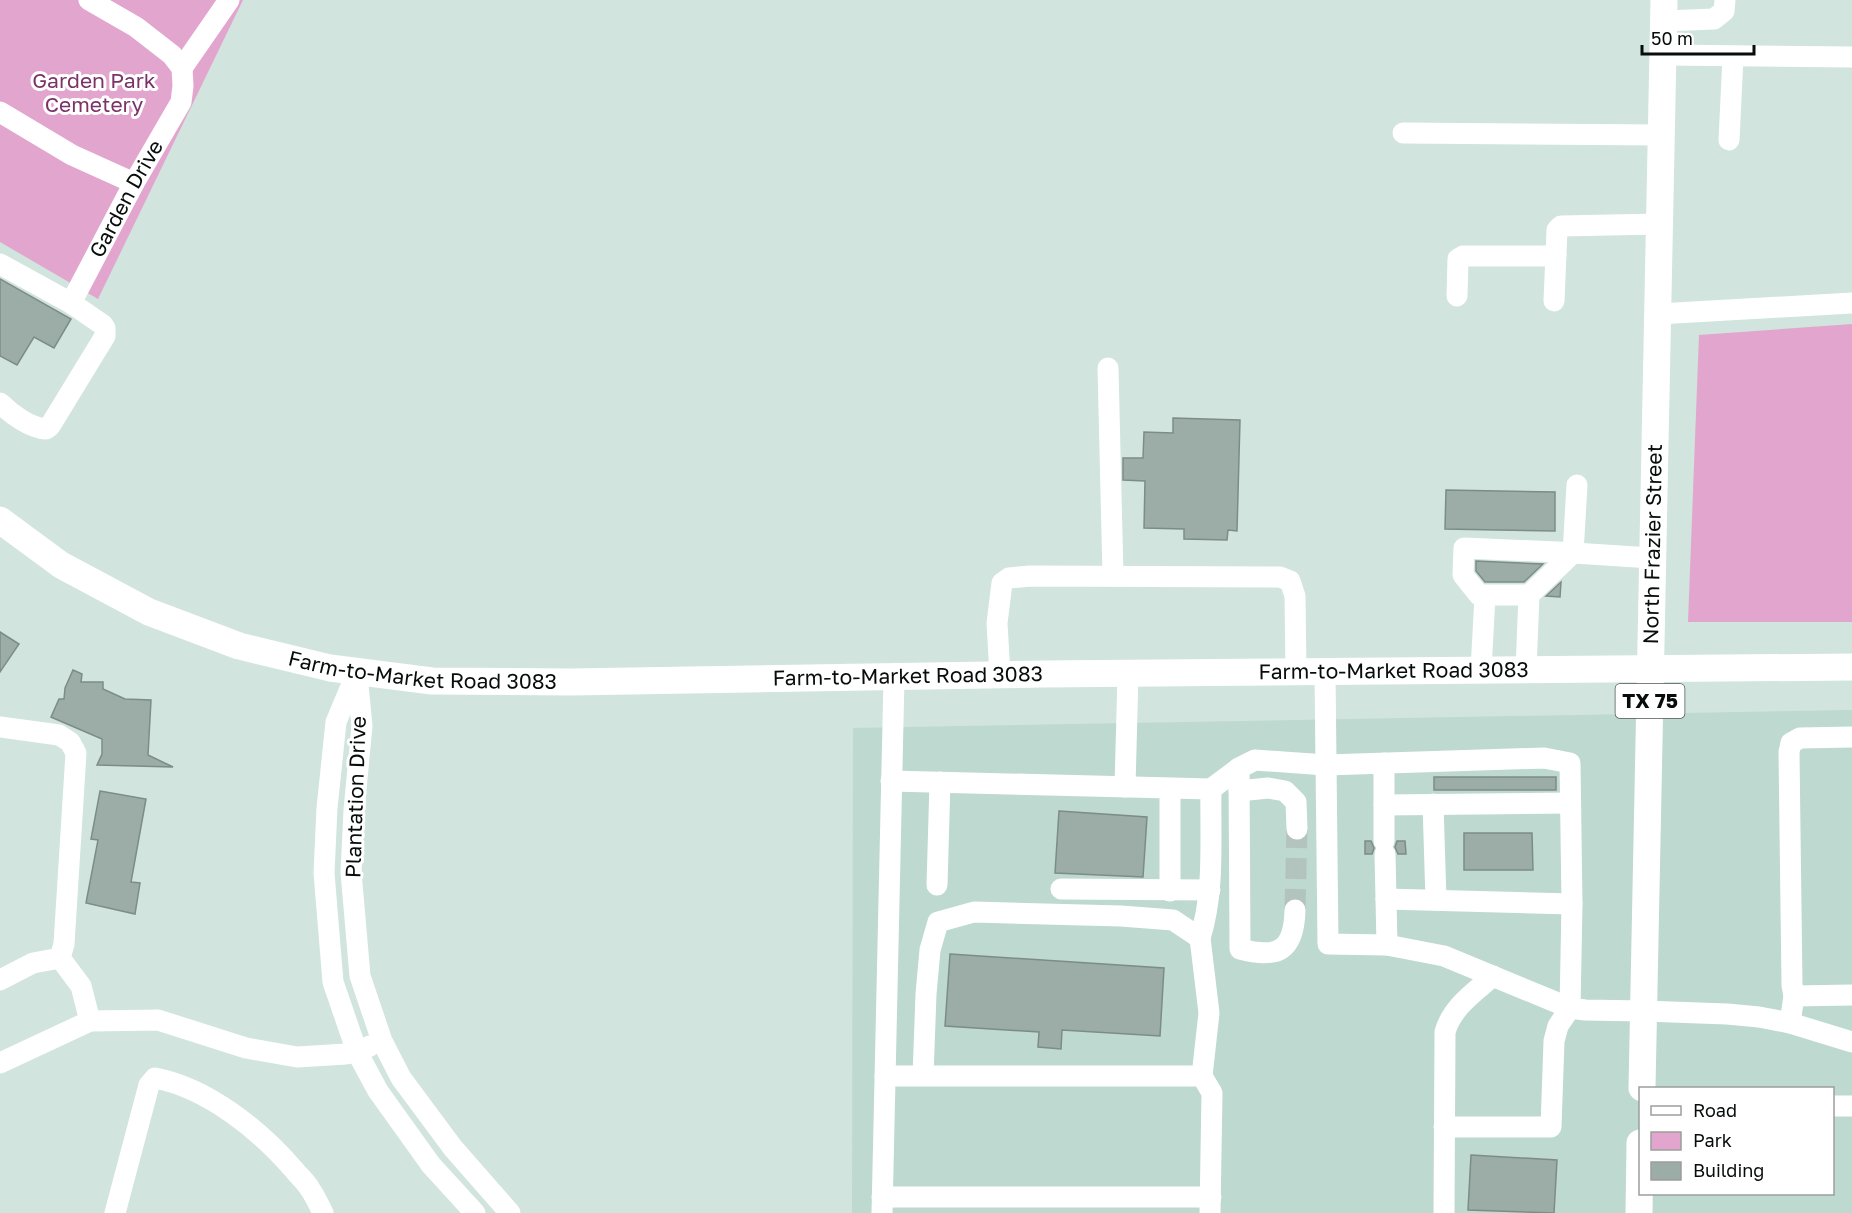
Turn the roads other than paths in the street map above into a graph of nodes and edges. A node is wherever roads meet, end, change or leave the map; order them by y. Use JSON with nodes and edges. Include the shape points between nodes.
{"nodes":[{"id":1,"x":89,"y":0,"type":"edge"},
{"id":2,"x":229,"y":0,"type":"edge"},
{"id":3,"x":1725,"y":0,"type":"edge"},
{"id":4,"x":1664,"y":10,"type":"edge"},
{"id":5,"x":1663,"y":56,"type":"junction"},
{"id":6,"x":1733,"y":57,"type":"junction"},
{"id":7,"x":1852,"y":57,"type":"edge"},
{"id":8,"x":182,"y":68,"type":"junction"},
{"id":9,"x":0,"y":112,"type":"edge"},
{"id":10,"x":1403,"y":133,"type":"dead end"},
{"id":11,"x":1661,"y":135,"type":"junction"},
{"id":12,"x":1729,"y":140,"type":"dead end"},
{"id":13,"x":134,"y":183,"type":"junction"},
{"id":14,"x":1659,"y":224,"type":"junction"},
{"id":15,"x":1556,"y":256,"type":"junction"},
{"id":16,"x":0,"y":264,"type":"edge"},
{"id":17,"x":1457,"y":296,"type":"dead end"},
{"id":18,"x":1554,"y":300,"type":"dead end"},
{"id":19,"x":71,"y":303,"type":"junction"},
{"id":20,"x":1852,"y":303,"type":"edge"},
{"id":21,"x":1658,"y":314,"type":"junction"},
{"id":22,"x":1108,"y":368,"type":"dead end"},
{"id":23,"x":3,"y":413,"type":"edge"},
{"id":24,"x":1577,"y":484,"type":"dead end"},
{"id":25,"x":0,"y":520,"type":"edge"},
{"id":26,"x":1573,"y":552,"type":"junction"},
{"id":27,"x":1653,"y":558,"type":"junction"},
{"id":28,"x":1113,"y":576,"type":"junction"},
{"id":29,"x":1529,"y":595,"type":"junction"},
{"id":30,"x":1485,"y":596,"type":"junction"},
{"id":31,"x":1852,"y":667,"type":"edge"},
{"id":32,"x":1650,"y":668,"type":"junction"},
{"id":33,"x":1481,"y":670,"type":"junction"},
{"id":34,"x":1526,"y":670,"type":"junction"},
{"id":35,"x":357,"y":672,"type":"junction"},
{"id":36,"x":1296,"y":672,"type":"junction"},
{"id":37,"x":1325,"y":672,"type":"junction"},
{"id":38,"x":1128,"y":674,"type":"junction"},
{"id":39,"x":1000,"y":675,"type":"junction"},
{"id":40,"x":894,"y":678,"type":"junction"},
{"id":41,"x":0,"y":727,"type":"edge"},
{"id":42,"x":1852,"y":737,"type":"edge"},
{"id":43,"x":1384,"y":763,"type":"junction"},
{"id":44,"x":1326,"y":765,"type":"junction"},
{"id":45,"x":1239,"y":768,"type":"junction"},
{"id":46,"x":891,"y":781,"type":"junction"},
{"id":47,"x":940,"y":782,"type":"junction"},
{"id":48,"x":1125,"y":788,"type":"junction"},
{"id":49,"x":1170,"y":789,"type":"junction"},
{"id":50,"x":1211,"y":789,"type":"junction"},
{"id":51,"x":1239,"y":791,"type":"junction"},
{"id":52,"x":1570,"y":803,"type":"junction"},
{"id":53,"x":1433,"y":804,"type":"junction"},
{"id":54,"x":1384,"y":805,"type":"junction"},
{"id":55,"x":1297,"y":829,"type":"tunnel mouth"},
{"id":56,"x":937,"y":885,"type":"dead end"},
{"id":57,"x":1061,"y":889,"type":"dead end"},
{"id":58,"x":1210,"y":890,"type":"junction"},
{"id":59,"x":1170,"y":891,"type":"junction"},
{"id":60,"x":1386,"y":899,"type":"junction"},
{"id":61,"x":1436,"y":900,"type":"junction"},
{"id":62,"x":1572,"y":904,"type":"junction"},
{"id":63,"x":1295,"y":910,"type":"tunnel mouth"},
{"id":64,"x":1200,"y":938,"type":"junction"},
{"id":65,"x":1387,"y":945,"type":"junction"},
{"id":66,"x":60,"y":958,"type":"junction"},
{"id":67,"x":1493,"y":976,"type":"junction"},
{"id":68,"x":0,"y":980,"type":"edge"},
{"id":69,"x":1852,"y":995,"type":"edge"},
{"id":70,"x":1794,"y":996,"type":"junction"},
{"id":71,"x":1570,"y":1008,"type":"junction"},
{"id":72,"x":1644,"y":1011,"type":"junction"},
{"id":73,"x":90,"y":1021,"type":"junction"},
{"id":74,"x":1790,"y":1023,"type":"junction"},
{"id":75,"x":382,"y":1041,"type":"junction"},
{"id":76,"x":1852,"y":1042,"type":"edge"},
{"id":77,"x":357,"y":1052,"type":"junction"},
{"id":78,"x":0,"y":1063,"type":"edge"},
{"id":79,"x":885,"y":1076,"type":"junction"},
{"id":80,"x":923,"y":1076,"type":"junction"},
{"id":81,"x":1202,"y":1076,"type":"junction"},
{"id":82,"x":1642,"y":1087,"type":"edge"},
{"id":83,"x":1834,"y":1106,"type":"edge"},
{"id":84,"x":1852,"y":1106,"type":"edge"},
{"id":85,"x":1444,"y":1127,"type":"junction"},
{"id":86,"x":1640,"y":1195,"type":"edge"},
{"id":87,"x":882,"y":1205,"type":"edge"},
{"id":88,"x":1211,"y":1205,"type":"edge"},
{"id":89,"x":115,"y":1213,"type":"edge"},
{"id":90,"x":323,"y":1213,"type":"edge"},
{"id":91,"x":475,"y":1213,"type":"edge"},
{"id":92,"x":510,"y":1213,"type":"edge"},
{"id":93,"x":1444,"y":1213,"type":"edge"},
{"id":94,"x":1639,"y":1213,"type":"edge"}],
"edges":[{"from":1,"to":8,"type":"street","via":[[136,27],[172,55]]},
{"from":2,"to":8,"type":"street"},
{"from":3,"to":4,"type":"street","via":[[1724,11],[1714,19]]},
{"from":4,"to":5,"type":"main road","name":"North Frazier Street","number":"TX 75"},
{"from":5,"to":6,"type":"street"},
{"from":5,"to":11,"type":"main road","name":"North Frazier Street","number":"TX 75"},
{"from":6,"to":7,"type":"street"},
{"from":6,"to":12,"type":"street"},
{"from":8,"to":13,"type":"street","name":"Garden Drive","via":[[181,102]]},
{"from":9,"to":13,"type":"street","via":[[72,155]]},
{"from":10,"to":11,"type":"street"},
{"from":11,"to":14,"type":"main road","name":"North Frazier Street","number":"TX 75"},
{"from":13,"to":19,"type":"street","name":"Garden Drive"},
{"from":14,"to":15,"type":"street","via":[[1561,226],[1557,230]]},
{"from":14,"to":21,"type":"main road","name":"North Frazier Street","number":"TX 75"},
{"from":15,"to":17,"type":"street","via":[[1463,256],[1458,259]]},
{"from":15,"to":18,"type":"street"},
{"from":16,"to":19,"type":"street"},
{"from":19,"to":23,"type":"street","via":[[103,324],[105,336],[50,426],[39,429]]},
{"from":20,"to":21,"type":"street"},
{"from":21,"to":27,"type":"main road","name":"North Frazier Street","number":"TX 75"},
{"from":22,"to":28,"type":"street"},
{"from":24,"to":26,"type":"street"},
{"from":25,"to":35,"type":"main road","name":"Farm-to-Market Road 3083","via":[[61,565],[148,612],[239,645]]},
{"from":26,"to":27,"type":"street"},
{"from":26,"to":29,"type":"street"},
{"from":26,"to":30,"type":"street","via":[[1464,548],[1463,575],[1479,596]]},
{"from":27,"to":32,"type":"main road","name":"North Frazier Street","number":"TX 75"},
{"from":28,"to":36,"type":"street","via":[[1280,577],[1290,582],[1295,596]]},
{"from":28,"to":39,"type":"street","via":[[1030,576],[1002,583],[997,622]]},
{"from":29,"to":30,"type":"street"},
{"from":29,"to":34,"type":"street"},
{"from":30,"to":33,"type":"street"},
{"from":31,"to":32,"type":"main road","name":"Farm-to-Market Road 3083"},
{"from":32,"to":34,"type":"main road","name":"Farm-to-Market Road 3083"},
{"from":32,"to":72,"type":"main road","name":"North Frazier Street","number":"TX 75"},
{"from":33,"to":34,"type":"main road","name":"Farm-to-Market Road 3083"},
{"from":33,"to":37,"type":"main road","name":"Farm-to-Market Road 3083"},
{"from":35,"to":40,"type":"main road","name":"Farm-to-Market Road 3083","via":[[444,681]]},
{"from":35,"to":75,"type":"street","name":"Plantation Drive","via":[[362,726],[351,872],[360,976]]},
{"from":35,"to":77,"type":"street","name":"Plantation Drive","via":[[336,722],[324,873],[333,982]]},
{"from":36,"to":37,"type":"main road","name":"Farm-to-Market Road 3083"},
{"from":36,"to":38,"type":"main road","name":"Farm-to-Market Road 3083"},
{"from":37,"to":44,"type":"street"},
{"from":38,"to":39,"type":"main road","name":"Farm-to-Market Road 3083"},
{"from":38,"to":48,"type":"street"},
{"from":39,"to":40,"type":"main road","name":"Farm-to-Market Road 3083"},
{"from":40,"to":46,"type":"street"},
{"from":41,"to":66,"type":"street","via":[[59,735],[70,742],[76,753]]},
{"from":42,"to":70,"type":"street","via":[[1800,738],[1791,743]]},
{"from":43,"to":44,"type":"street"},
{"from":43,"to":52,"type":"street","via":[[1544,758],[1570,763]]},
{"from":43,"to":54,"type":"street"},
{"from":44,"to":45,"type":"street","via":[[1255,760]]},
{"from":44,"to":65,"type":"street","via":[[1328,944]]},
{"from":45,"to":50,"type":"street"},
{"from":45,"to":51,"type":"street"},
{"from":46,"to":47,"type":"street"},
{"from":46,"to":79,"type":"street"},
{"from":47,"to":48,"type":"street"},
{"from":47,"to":56,"type":"street"},
{"from":48,"to":49,"type":"street"},
{"from":49,"to":50,"type":"street"},
{"from":49,"to":59,"type":"street"},
{"from":50,"to":58,"type":"street"},
{"from":51,"to":55,"type":"street","via":[[1285,791],[1296,802]]},
{"from":51,"to":63,"type":"street","via":[[1240,949],[1258,954],[1279,951],[1289,944]]},
{"from":52,"to":53,"type":"street"},
{"from":52,"to":62,"type":"street"},
{"from":53,"to":54,"type":"street"},
{"from":53,"to":61,"type":"street"},
{"from":54,"to":60,"type":"street"},
{"from":57,"to":59,"type":"street"},
{"from":58,"to":59,"type":"street"},
{"from":58,"to":64,"type":"street"},
{"from":60,"to":61,"type":"street"},
{"from":60,"to":65,"type":"street"},
{"from":61,"to":62,"type":"street"},
{"from":62,"to":71,"type":"street"},
{"from":64,"to":80,"type":"street","via":[[1173,920],[1121,916],[974,912],[938,922],[930,950]]},
{"from":64,"to":81,"type":"street","via":[[1209,1013]]},
{"from":65,"to":67,"type":"street","via":[[1444,956]]},
{"from":66,"to":68,"type":"street","via":[[33,963]]},
{"from":66,"to":73,"type":"street","via":[[81,986]]},
{"from":67,"to":71,"type":"street"},
{"from":67,"to":85,"type":"street","via":[[1448,1021]]},
{"from":69,"to":70,"type":"street"},
{"from":70,"to":74,"type":"street"},
{"from":71,"to":72,"type":"street"},
{"from":71,"to":85,"type":"street","via":[[1554,1041],[1551,1127]]},
{"from":72,"to":74,"type":"street","via":[[1727,1014]]},
{"from":72,"to":82,"type":"main road","name":"North Frazier Street","number":"TX 75"},
{"from":73,"to":77,"type":"street","via":[[158,1020],[246,1048],[297,1058]]},
{"from":73,"to":78,"type":"street"},
{"from":74,"to":76,"type":"street"},
{"from":75,"to":77,"type":"street"},
{"from":75,"to":92,"type":"street","name":"Plantation Drive","via":[[401,1078],[453,1148]]},
{"from":77,"to":91,"type":"street","name":"Plantation Drive","via":[[378,1091],[431,1165]]},
{"from":79,"to":80,"type":"street"},
{"from":79,"to":87,"type":"street"},
{"from":80,"to":81,"type":"street"},
{"from":81,"to":88,"type":"street","via":[[1212,1093]]},
{"from":83,"to":84,"type":"street"},
{"from":85,"to":93,"type":"street"},
{"from":86,"to":94,"type":"main road"},
{"from":87,"to":88,"type":"street"},
{"from":89,"to":90,"type":"street","via":[[149,1085],[155,1078],[224,1107],[248,1125],[309,1187]]}]}
